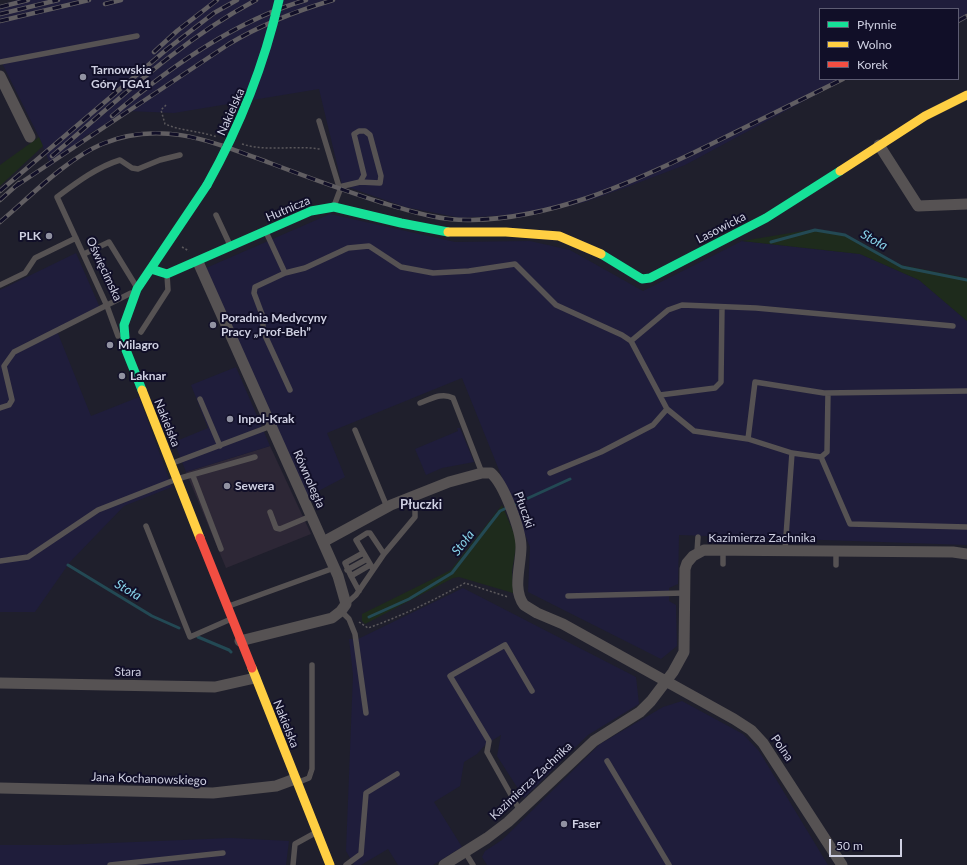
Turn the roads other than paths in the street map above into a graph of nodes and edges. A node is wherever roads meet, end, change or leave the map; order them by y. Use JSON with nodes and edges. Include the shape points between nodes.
{"nodes":[{"id":1,"x":279,"y":0,"type":"edge"},
{"id":2,"x":137,"y":36,"type":"dead end"},
{"id":3,"x":0,"y":62,"type":"edge"},
{"id":4,"x":2,"y":82,"type":"edge"},
{"id":5,"x":967,"y":95,"type":"edge"},
{"id":6,"x":319,"y":121,"type":"dead end"},
{"id":7,"x":30,"y":138,"type":"dead end"},
{"id":8,"x":880,"y":145,"type":"junction"},
{"id":9,"x":180,"y":155,"type":"dead end"},
{"id":10,"x":360,"y":182,"type":"junction"},
{"id":11,"x":340,"y":187,"type":"junction"},
{"id":12,"x":967,"y":204,"type":"edge"},
{"id":13,"x":334,"y":207,"type":"junction"},
{"id":14,"x":216,"y":215,"type":"dead end"},
{"id":15,"x":266,"y":231,"type":"junction"},
{"id":16,"x":466,"y":233,"type":"joint"},
{"id":17,"x":76,"y":238,"type":"junction"},
{"id":18,"x":231,"y":247,"type":"junction"},
{"id":19,"x":84,"y":254,"type":"junction"},
{"id":20,"x":198,"y":262,"type":"junction"},
{"id":21,"x":151,"y":269,"type":"junction"},
{"id":22,"x":285,"y":273,"type":"junction"},
{"id":23,"x":167,"y":274,"type":"junction"},
{"id":24,"x":0,"y":285,"type":"edge"},
{"id":25,"x":137,"y":289,"type":"junction"},
{"id":26,"x":107,"y":306,"type":"junction"},
{"id":27,"x":722,"y":307,"type":"junction"},
{"id":28,"x":953,"y":326,"type":"dead end"},
{"id":29,"x":141,"y":332,"type":"dead end"},
{"id":30,"x":631,"y":341,"type":"junction"},
{"id":31,"x":126,"y":350,"type":"junction"},
{"id":32,"x":290,"y":390,"type":"dead end"},
{"id":33,"x":967,"y":391,"type":"edge"},
{"id":34,"x":828,"y":393,"type":"junction"},
{"id":35,"x":660,"y":395,"type":"junction"},
{"id":36,"x":200,"y":399,"type":"dead end"},
{"id":37,"x":420,"y":403,"type":"dead end"},
{"id":38,"x":0,"y":408,"type":"edge"},
{"id":39,"x":667,"y":409,"type":"junction"},
{"id":40,"x":271,"y":426,"type":"junction"},
{"id":41,"x":355,"y":430,"type":"dead end"},
{"id":42,"x":748,"y":439,"type":"junction"},
{"id":43,"x":220,"y":446,"type":"junction"},
{"id":44,"x":792,"y":453,"type":"junction"},
{"id":45,"x":255,"y":457,"type":"dead end"},
{"id":46,"x":821,"y":457,"type":"junction"},
{"id":47,"x":171,"y":464,"type":"junction"},
{"id":48,"x":482,"y":473,"type":"junction"},
{"id":49,"x":550,"y":474,"type":"dead end"},
{"id":50,"x":193,"y":476,"type":"junction"},
{"id":51,"x":177,"y":479,"type":"junction"},
{"id":52,"x":415,"y":495,"type":"junction"},
{"id":53,"x":387,"y":507,"type":"junction"},
{"id":54,"x":270,"y":512,"type":"dead end"},
{"id":55,"x":311,"y":516,"type":"junction"},
{"id":56,"x":146,"y":526,"type":"dead end"},
{"id":57,"x":967,"y":527,"type":"edge"},
{"id":58,"x":698,"y":537,"type":"dead end"},
{"id":59,"x":323,"y":542,"type":"junction"},
{"id":60,"x":221,"y":549,"type":"dead end"},
{"id":61,"x":723,"y":550,"type":"junction"},
{"id":62,"x":785,"y":550,"type":"junction"},
{"id":63,"x":836,"y":551,"type":"junction"},
{"id":64,"x":697,"y":552,"type":"junction"},
{"id":65,"x":363,"y":553,"type":"junction"},
{"id":66,"x":384,"y":554,"type":"junction"},
{"id":67,"x":967,"y":554,"type":"edge"},
{"id":68,"x":366,"y":559,"type":"junction"},
{"id":69,"x":0,"y":561,"type":"edge"},
{"id":70,"x":723,"y":564,"type":"dead end"},
{"id":71,"x":836,"y":565,"type":"dead end"},
{"id":72,"x":371,"y":567,"type":"junction"},
{"id":73,"x":334,"y":568,"type":"junction"},
{"id":74,"x":347,"y":570,"type":"junction"},
{"id":75,"x":351,"y":576,"type":"junction"},
{"id":76,"x":359,"y":591,"type":"junction"},
{"id":77,"x":684,"y":592,"type":"junction"},
{"id":78,"x":568,"y":596,"type":"dead end"},
{"id":79,"x":227,"y":606,"type":"junction"},
{"id":80,"x":345,"y":611,"type":"junction"},
{"id":81,"x":232,"y":619,"type":"junction"},
{"id":82,"x":240,"y":641,"type":"junction"},
{"id":83,"x":312,"y":665,"type":"dead end"},
{"id":84,"x":255,"y":678,"type":"junction"},
{"id":85,"x":666,"y":681,"type":"junction"},
{"id":86,"x":0,"y":683,"type":"edge"},
{"id":87,"x":532,"y":691,"type":"dead end"},
{"id":88,"x":366,"y":713,"type":"dead end"},
{"id":89,"x":607,"y":761,"type":"dead end"},
{"id":90,"x":397,"y":774,"type":"dead end"},
{"id":91,"x":296,"y":781,"type":"junction"},
{"id":92,"x":0,"y":788,"type":"edge"},
{"id":93,"x":520,"y":811,"type":"junction"},
{"id":94,"x":317,"y":832,"type":"junction"},
{"id":95,"x":465,"y":852,"type":"junction"},
{"id":96,"x":223,"y":853,"type":"dead end"},
{"id":97,"x":110,"y":865,"type":"edge"},
{"id":98,"x":293,"y":865,"type":"edge"},
{"id":99,"x":330,"y":865,"type":"edge"},
{"id":100,"x":346,"y":865,"type":"edge"},
{"id":101,"x":444,"y":865,"type":"edge"},
{"id":102,"x":473,"y":865,"type":"edge"},
{"id":103,"x":669,"y":865,"type":"edge"},
{"id":104,"x":842,"y":865,"type":"edge"}],
"edges":[{"from":1,"to":21,"type":"street","name":"Nakielska","bridge":true,"via":[[255,87],[225,153]]},
{"from":2,"to":3,"type":"lane"},
{"from":4,"to":7,"type":"street"},
{"from":5,"to":8,"type":"street","name":"Lasowicka","via":[[925,116]]},
{"from":6,"to":11,"type":"lane"},
{"from":8,"to":12,"type":"street","via":[[918,206]]},
{"from":8,"to":16,"type":"street","name":"Lasowicka","via":[[766,218],[650,278],[642,279],[594,250],[559,236],[506,232]]},
{"from":9,"to":17,"type":"lane","via":[[138,169],[120,160],[113,162],[77,182],[57,197]]},
{"from":10,"to":10,"type":"lane","via":[[364,175],[354,134],[365,131],[370,135],[380,183]]},
{"from":10,"to":11,"type":"lane"},
{"from":11,"to":13,"type":"lane"},
{"from":13,"to":15,"type":"street","name":"Hutnicza","via":[[311,211]]},
{"from":13,"to":16,"type":"street","name":"Hutnicza","via":[[433,230]]},
{"from":14,"to":18,"type":"lane"},
{"from":15,"to":18,"type":"street","name":"Hutnicza"},
{"from":15,"to":22,"type":"lane"},
{"from":17,"to":19,"type":"lane","name":"Oświęcimska"},
{"from":17,"to":24,"type":"lane","name":"Oświęcimska","via":[[35,258],[24,273]]},
{"from":18,"to":20,"type":"street","name":"Hutnicza"},
{"from":19,"to":25,"type":"lane","via":[[111,243]]},
{"from":19,"to":26,"type":"lane","name":"Oświęcimska"},
{"from":20,"to":23,"type":"street","name":"Hutnicza"},
{"from":20,"to":40,"type":"street","name":"Równoległa"},
{"from":21,"to":23,"type":"street"},
{"from":21,"to":25,"type":"street","name":"Nakielska"},
{"from":22,"to":30,"type":"lane","via":[[305,268],[348,248],[369,246],[401,267],[433,273],[515,264],[556,305]]},
{"from":22,"to":32,"type":"lane","via":[[255,287],[254,293],[263,317],[263,331]]},
{"from":23,"to":29,"type":"lane","via":[[168,290]]},
{"from":25,"to":26,"type":"lane"},
{"from":25,"to":31,"type":"street","name":"Nakielska","via":[[124,325]]},
{"from":26,"to":31,"type":"lane","name":"Oświęcimska"},
{"from":26,"to":38,"type":"lane","via":[[14,352],[4,366],[12,400]]},
{"from":27,"to":28,"type":"lane"},
{"from":27,"to":30,"type":"lane","via":[[682,305],[668,310]]},
{"from":27,"to":35,"type":"lane","via":[[721,382],[715,388]]},
{"from":30,"to":35,"type":"lane"},
{"from":31,"to":47,"type":"street","name":"Nakielska"},
{"from":33,"to":34,"type":"lane"},
{"from":34,"to":42,"type":"lane","via":[[755,382]]},
{"from":34,"to":46,"type":"lane","via":[[827,452]]},
{"from":35,"to":39,"type":"lane"},
{"from":36,"to":43,"type":"lane"},
{"from":37,"to":48,"type":"lane","via":[[442,395],[453,398]]},
{"from":39,"to":42,"type":"lane","via":[[694,431]]},
{"from":39,"to":49,"type":"lane","via":[[653,425],[601,452]]},
{"from":40,"to":43,"type":"lane"},
{"from":40,"to":55,"type":"street","name":"Równoległa"},
{"from":41,"to":53,"type":"lane"},
{"from":42,"to":44,"type":"lane"},
{"from":43,"to":47,"type":"lane"},
{"from":44,"to":46,"type":"lane"},
{"from":44,"to":62,"type":"lane"},
{"from":45,"to":50,"type":"lane"},
{"from":46,"to":57,"type":"lane","via":[[850,524]]},
{"from":47,"to":51,"type":"street","name":"Nakielska"},
{"from":48,"to":52,"type":"street"},
{"from":48,"to":85,"type":"street","name":"Płuczki","via":[[491,473],[495,476],[518,528],[521,545],[518,593],[527,608],[563,624]]},
{"from":50,"to":51,"type":"lane"},
{"from":50,"to":60,"type":"lane"},
{"from":51,"to":69,"type":"lane","via":[[98,510],[28,557]]},
{"from":51,"to":79,"type":"street","name":"Nakielska"},
{"from":52,"to":53,"type":"street"},
{"from":52,"to":66,"type":"lane","via":[[415,517]]},
{"from":53,"to":59,"type":"street"},
{"from":54,"to":55,"type":"lane","via":[[276,528],[280,529]]},
{"from":55,"to":59,"type":"street","name":"Równoległa"},
{"from":56,"to":81,"type":"lane","via":[[190,637]]},
{"from":58,"to":64,"type":"lane"},
{"from":59,"to":73,"type":"street","name":"Równoległa"},
{"from":61,"to":62,"type":"street","name":"Kazimierza Zachnika"},
{"from":61,"to":64,"type":"street","name":"Kazimierza Zachnika"},
{"from":61,"to":70,"type":"lane"},
{"from":62,"to":63,"type":"street","name":"Kazimierza Zachnika"},
{"from":63,"to":67,"type":"street","name":"Kazimierza Zachnika"},
{"from":63,"to":71,"type":"lane"},
{"from":64,"to":77,"type":"street","name":"Kazimierza Zachnika","via":[[686,566]]},
{"from":65,"to":66,"type":"lane","via":[[356,540],[368,532]]},
{"from":65,"to":68,"type":"lane"},
{"from":65,"to":74,"type":"lane","via":[[346,562]]},
{"from":66,"to":72,"type":"lane"},
{"from":68,"to":72,"type":"lane"},
{"from":68,"to":74,"type":"lane"},
{"from":72,"to":75,"type":"lane"},
{"from":72,"to":76,"type":"lane"},
{"from":73,"to":79,"type":"lane"},
{"from":73,"to":80,"type":"street","name":"Równoległa","via":[[344,594]]},
{"from":74,"to":75,"type":"lane"},
{"from":75,"to":76,"type":"lane"},
{"from":76,"to":80,"type":"lane"},
{"from":77,"to":78,"type":"lane"},
{"from":77,"to":85,"type":"street","name":"Kazimierza Zachnika","via":[[684,652]]},
{"from":79,"to":81,"type":"street","name":"Nakielska"},
{"from":80,"to":82,"type":"street","via":[[332,618]]},
{"from":80,"to":88,"type":"lane","via":[[355,634]]},
{"from":81,"to":82,"type":"street","name":"Nakielska"},
{"from":82,"to":84,"type":"street","name":"Nakielska"},
{"from":83,"to":91,"type":"lane","via":[[312,769],[309,778]]},
{"from":84,"to":86,"type":"street","name":"Stara","via":[[215,687]]},
{"from":84,"to":91,"type":"street","name":"Nakielska"},
{"from":85,"to":93,"type":"street","name":"Kazimierza Zachnika","via":[[640,712],[594,741]]},
{"from":85,"to":104,"type":"street","name":"Polna","via":[[734,719],[758,737]]},
{"from":87,"to":93,"type":"lane","via":[[505,645],[450,676],[489,741],[487,752]]},
{"from":89,"to":103,"type":"lane"},
{"from":90,"to":100,"type":"lane","via":[[366,793],[361,854]]},
{"from":91,"to":92,"type":"street","name":"Jana Kochanowskiego","via":[[213,794]]},
{"from":91,"to":94,"type":"street","name":"Nakielska"},
{"from":93,"to":95,"type":"street","name":"Kazimierza Zachnika","via":[[488,838]]},
{"from":94,"to":98,"type":"lane","via":[[295,844]]},
{"from":94,"to":99,"type":"street","name":"Nakielska"},
{"from":95,"to":101,"type":"street","name":"Kazimierza Zachnika"},
{"from":95,"to":102,"type":"lane"},
{"from":96,"to":97,"type":"lane"}]}
